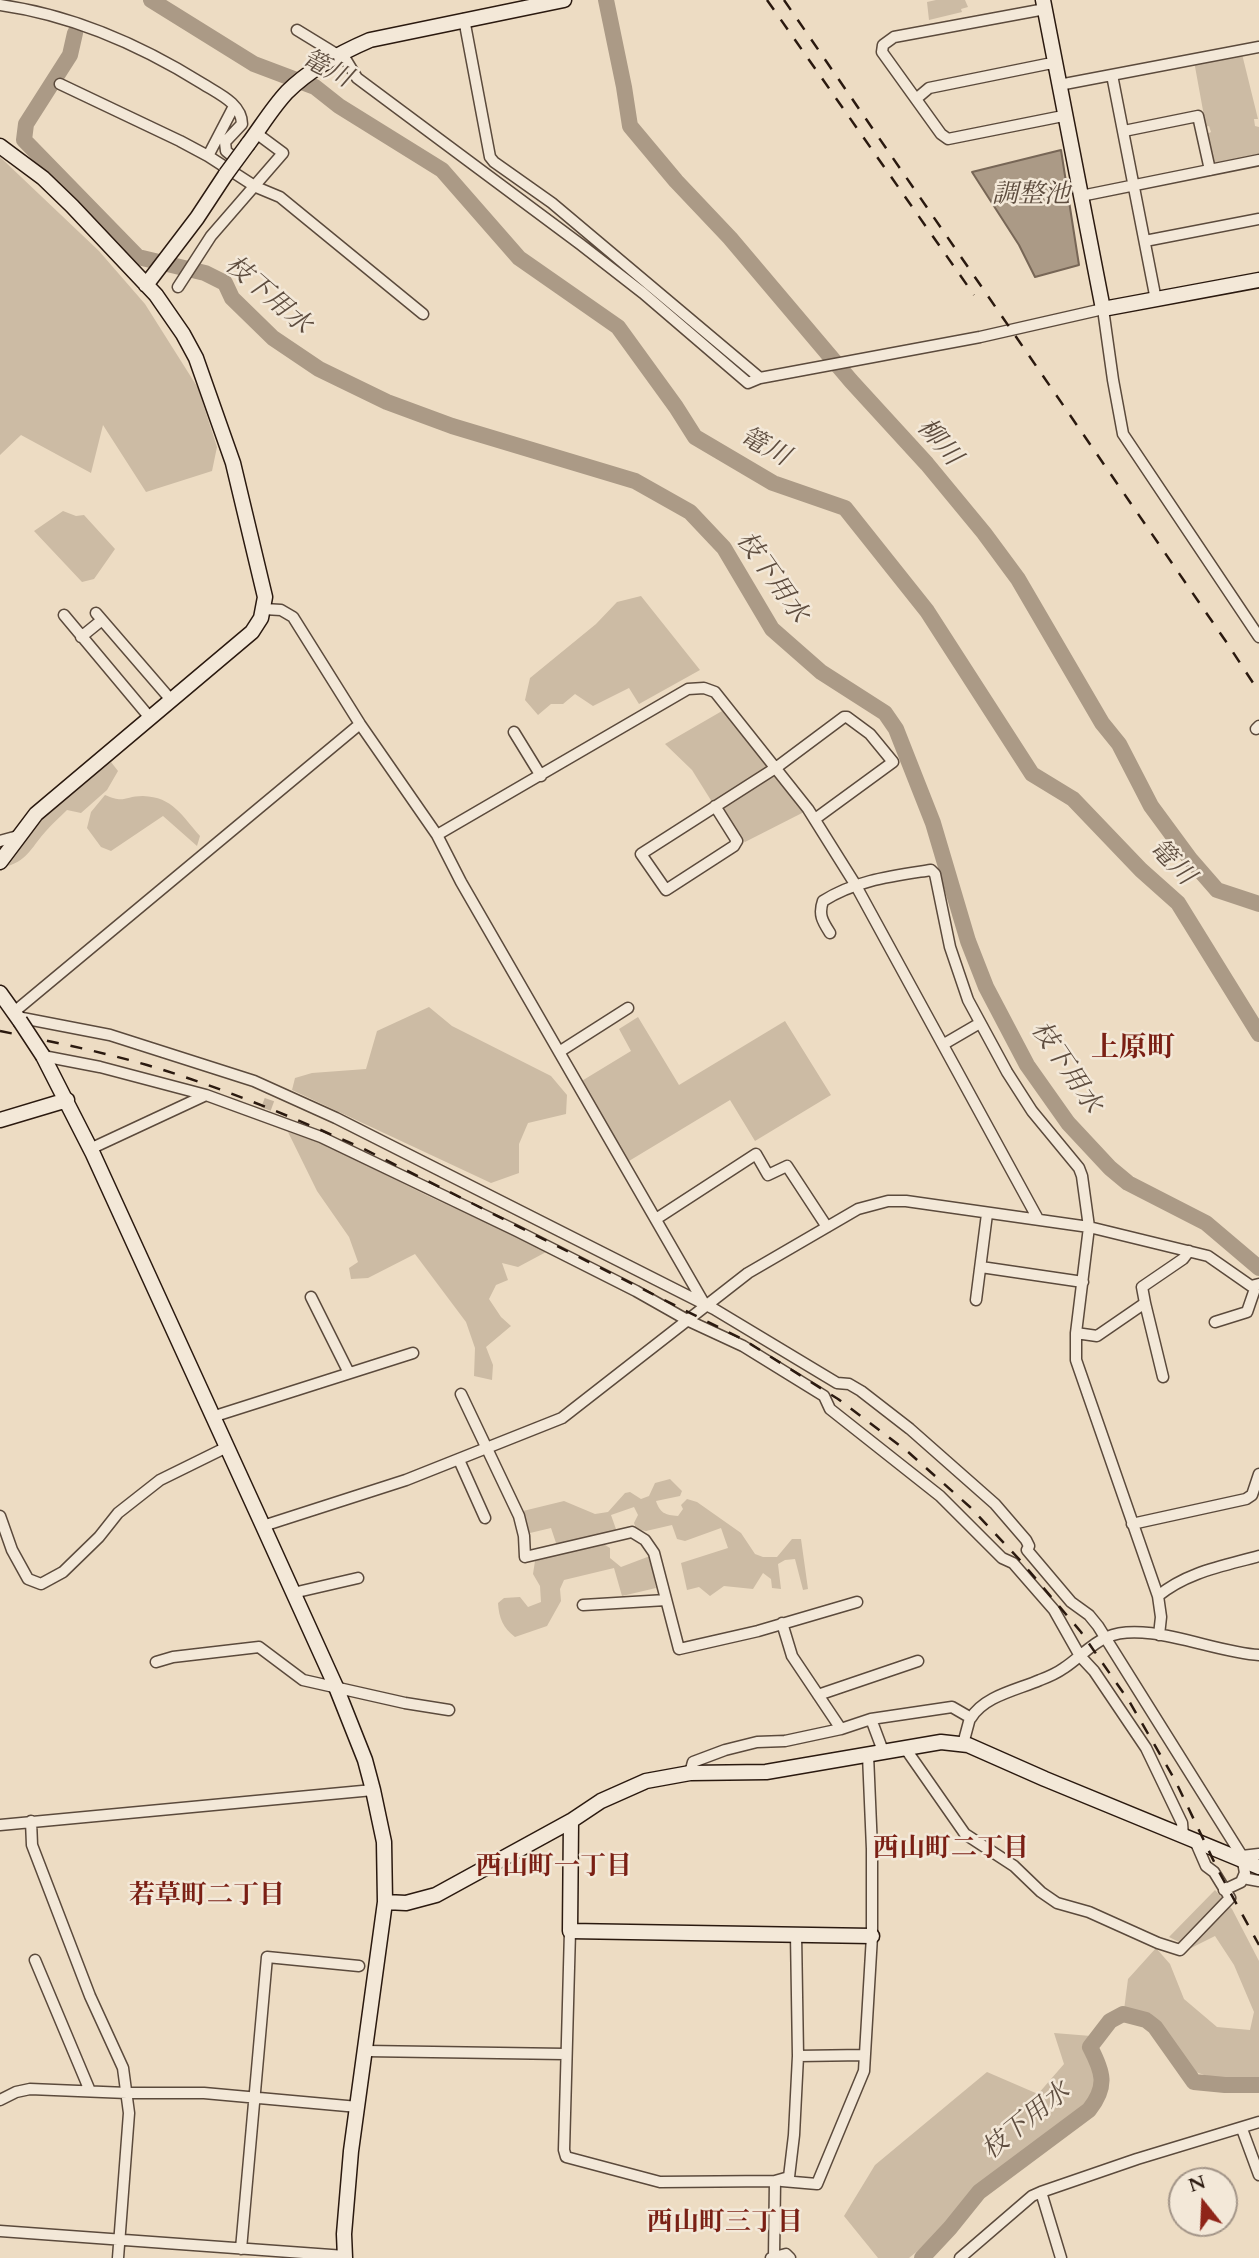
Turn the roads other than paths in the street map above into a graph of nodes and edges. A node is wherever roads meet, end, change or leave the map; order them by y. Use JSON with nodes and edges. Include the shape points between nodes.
{"nodes":[{"id":1,"x":564,"y":0,"type":"edge"},
{"id":2,"x":0,"y":5,"type":"edge"},
{"id":3,"x":1044,"y":5,"type":"edge"},
{"id":4,"x":464,"y":19,"type":"junction"},
{"id":5,"x":296,"y":30,"type":"dead end"},
{"id":6,"x":1259,"y":47,"type":"edge"},
{"id":7,"x":335,"y":57,"type":"junction"},
{"id":8,"x":1055,"y":64,"type":"junction"},
{"id":9,"x":1112,"y":75,"type":"junction"},
{"id":10,"x":61,"y":84,"type":"dead end"},
{"id":11,"x":1059,"y":85,"type":"junction"},
{"id":12,"x":916,"y":99,"type":"junction"},
{"id":13,"x":234,"y":106,"type":"junction"},
{"id":14,"x":1066,"y":117,"type":"junction"},
{"id":15,"x":1124,"y":131,"type":"junction"},
{"id":16,"x":256,"y":133,"type":"junction"},
{"id":17,"x":0,"y":146,"type":"edge"},
{"id":18,"x":208,"y":156,"type":"junction"},
{"id":19,"x":237,"y":160,"type":"junction"},
{"id":20,"x":1259,"y":160,"type":"edge"},
{"id":21,"x":1210,"y":170,"type":"junction"},
{"id":22,"x":1134,"y":186,"type":"junction"},
{"id":23,"x":256,"y":187,"type":"junction"},
{"id":24,"x":1081,"y":196,"type":"junction"},
{"id":25,"x":1259,"y":219,"type":"edge"},
{"id":26,"x":1145,"y":241,"type":"junction"},
{"id":27,"x":150,"y":279,"type":"junction"},
{"id":28,"x":1259,"y":280,"type":"edge"},
{"id":29,"x":178,"y":287,"type":"dead end"},
{"id":30,"x":1156,"y":300,"type":"junction"},
{"id":31,"x":1103,"y":309,"type":"junction"},
{"id":32,"x":423,"y":314,"type":"dead end"},
{"id":33,"x":760,"y":378,"type":"junction"},
{"id":34,"x":264,"y":609,"type":"junction"},
{"id":35,"x":64,"y":615,"type":"dead end"},
{"id":36,"x":81,"y":637,"type":"junction"},
{"id":37,"x":1259,"y":637,"type":"edge"},
{"id":38,"x":172,"y":701,"type":"junction"},
{"id":39,"x":150,"y":719,"type":"junction"},
{"id":40,"x":360,"y":724,"type":"junction"},
{"id":41,"x":514,"y":732,"type":"dead end"},
{"id":42,"x":777,"y":767,"type":"junction"},
{"id":43,"x":541,"y":776,"type":"junction"},
{"id":44,"x":715,"y":806,"type":"junction"},
{"id":45,"x":815,"y":820,"type":"junction"},
{"id":46,"x":437,"y":835,"type":"junction"},
{"id":47,"x":18,"y":836,"type":"junction"},
{"id":48,"x":0,"y":841,"type":"edge"},
{"id":49,"x":0,"y":862,"type":"edge"},
{"id":50,"x":855,"y":884,"type":"junction"},
{"id":51,"x":830,"y":933,"type":"dead end"},
{"id":52,"x":0,"y":993,"type":"edge"},
{"id":53,"x":628,"y":1008,"type":"dead end"},
{"id":54,"x":17,"y":1017,"type":"junction"},
{"id":55,"x":979,"y":1023,"type":"junction"},
{"id":56,"x":944,"y":1044,"type":"junction"},
{"id":57,"x":559,"y":1052,"type":"junction"},
{"id":58,"x":43,"y":1056,"type":"junction"},
{"id":59,"x":206,"y":1095,"type":"junction"},
{"id":60,"x":67,"y":1100,"type":"junction"},
{"id":61,"x":268,"y":1103,"type":"junction"},
{"id":62,"x":0,"y":1121,"type":"edge"},
{"id":63,"x":90,"y":1149,"type":"junction"},
{"id":64,"x":987,"y":1214,"type":"junction"},
{"id":65,"x":656,"y":1219,"type":"junction"},
{"id":66,"x":1038,"y":1219,"type":"junction"},
{"id":67,"x":827,"y":1227,"type":"junction"},
{"id":68,"x":1089,"y":1227,"type":"junction"},
{"id":69,"x":1189,"y":1251,"type":"junction"},
{"id":70,"x":981,"y":1267,"type":"junction"},
{"id":71,"x":1083,"y":1282,"type":"junction"},
{"id":72,"x":1258,"y":1285,"type":"edge"},
{"id":73,"x":311,"y":1297,"type":"dead end"},
{"id":74,"x":976,"y":1300,"type":"dead end"},
{"id":75,"x":1145,"y":1303,"type":"junction"},
{"id":76,"x":705,"y":1305,"type":"junction"},
{"id":77,"x":689,"y":1321,"type":"junction"},
{"id":78,"x":1215,"y":1322,"type":"dead end"},
{"id":79,"x":1076,"y":1333,"type":"junction"},
{"id":80,"x":413,"y":1353,"type":"dead end"},
{"id":81,"x":349,"y":1373,"type":"junction"},
{"id":82,"x":1163,"y":1377,"type":"dead end"},
{"id":83,"x":461,"y":1394,"type":"dead end"},
{"id":84,"x":212,"y":1418,"type":"junction"},
{"id":85,"x":227,"y":1447,"type":"junction"},
{"id":86,"x":487,"y":1449,"type":"junction"},
{"id":87,"x":459,"y":1460,"type":"junction"},
{"id":88,"x":1259,"y":1474,"type":"edge"},
{"id":89,"x":0,"y":1516,"type":"edge"},
{"id":90,"x":485,"y":1518,"type":"dead end"},
{"id":91,"x":1132,"y":1524,"type":"junction"},
{"id":92,"x":263,"y":1526,"type":"junction"},
{"id":93,"x":1259,"y":1556,"type":"edge"},
{"id":94,"x":358,"y":1578,"type":"dead end"},
{"id":95,"x":293,"y":1593,"type":"junction"},
{"id":96,"x":1158,"y":1596,"type":"junction"},
{"id":97,"x":666,"y":1600,"type":"junction"},
{"id":98,"x":857,"y":1602,"type":"dead end"},
{"id":99,"x":583,"y":1605,"type":"dead end"},
{"id":100,"x":782,"y":1623,"type":"junction"},
{"id":101,"x":1159,"y":1635,"type":"junction"},
{"id":102,"x":1105,"y":1637,"type":"junction"},
{"id":103,"x":1259,"y":1655,"type":"edge"},
{"id":104,"x":1080,"y":1656,"type":"junction"},
{"id":105,"x":156,"y":1661,"type":"dead end"},
{"id":106,"x":918,"y":1661,"type":"dead end"},
{"id":107,"x":336,"y":1687,"type":"junction"},
{"id":108,"x":818,"y":1695,"type":"junction"},
{"id":109,"x":449,"y":1710,"type":"dead end"},
{"id":110,"x":970,"y":1718,"type":"junction"},
{"id":111,"x":871,"y":1719,"type":"junction"},
{"id":112,"x":841,"y":1729,"type":"junction"},
{"id":113,"x":963,"y":1744,"type":"junction"},
{"id":114,"x":905,"y":1748,"type":"junction"},
{"id":115,"x":883,"y":1751,"type":"junction"},
{"id":116,"x":868,"y":1755,"type":"junction"},
{"id":117,"x":690,"y":1773,"type":"junction"},
{"id":118,"x":373,"y":1790,"type":"junction"},
{"id":119,"x":31,"y":1821,"type":"junction"},
{"id":120,"x":571,"y":1821,"type":"junction"},
{"id":121,"x":0,"y":1825,"type":"edge"},
{"id":122,"x":1190,"y":1840,"type":"junction"},
{"id":123,"x":1259,"y":1854,"type":"edge"},
{"id":124,"x":1243,"y":1864,"type":"junction"},
{"id":125,"x":1259,"y":1867,"type":"edge"},
{"id":126,"x":1259,"y":1881,"type":"edge"},
{"id":127,"x":1224,"y":1890,"type":"junction"},
{"id":128,"x":385,"y":1902,"type":"junction"},
{"id":129,"x":570,"y":1931,"type":"junction"},
{"id":130,"x":796,"y":1934,"type":"junction"},
{"id":131,"x":872,"y":1936,"type":"junction"},
{"id":132,"x":35,"y":1961,"type":"dead end"},
{"id":133,"x":359,"y":1966,"type":"dead end"},
{"id":134,"x":366,"y":2051,"type":"junction"},
{"id":135,"x":565,"y":2054,"type":"junction"},
{"id":136,"x":864,"y":2055,"type":"junction"},
{"id":137,"x":798,"y":2056,"type":"junction"},
{"id":138,"x":90,"y":2091,"type":"junction"},
{"id":139,"x":127,"y":2093,"type":"junction"},
{"id":140,"x":254,"y":2098,"type":"junction"},
{"id":141,"x":0,"y":2100,"type":"edge"},
{"id":142,"x":358,"y":2107,"type":"junction"},
{"id":143,"x":1259,"y":2122,"type":"edge"},
{"id":144,"x":1242,"y":2129,"type":"junction"},
{"id":145,"x":1259,"y":2175,"type":"edge"},
{"id":146,"x":778,"y":2181,"type":"junction"},
{"id":147,"x":1041,"y":2192,"type":"junction"},
{"id":148,"x":0,"y":2231,"type":"edge"},
{"id":149,"x":119,"y":2240,"type":"junction"},
{"id":150,"x":239,"y":2252,"type":"edge"},
{"id":151,"x":345,"y":2257,"type":"edge"},
{"id":152,"x":773,"y":2257,"type":"edge"},
{"id":153,"x":118,"y":2258,"type":"edge"},
{"id":154,"x":790,"y":2258,"type":"edge"},
{"id":155,"x":960,"y":2258,"type":"edge"},
{"id":156,"x":1061,"y":2258,"type":"edge"}],
"edges":[{"from":1,"to":4,"type":"street"},
{"from":2,"to":13,"type":"street","via":[[44,14],[119,40],[179,69]]},
{"from":3,"to":8,"type":"street"},
{"from":3,"to":12,"type":"street","via":[[894,37],[883,45],[882,52]]},
{"from":4,"to":7,"type":"street","via":[[370,40]]},
{"from":4,"to":33,"type":"street","via":[[494,162],[561,210]]},
{"from":5,"to":7,"type":"street"},
{"from":6,"to":9,"type":"street"},
{"from":7,"to":16,"type":"street","via":[[289,91]]},
{"from":7,"to":33,"type":"street","via":[[346,60],[357,78],[643,293],[748,383]]},
{"from":8,"to":11,"type":"street"},
{"from":8,"to":12,"type":"street","via":[[929,88]]},
{"from":9,"to":11,"type":"street"},
{"from":9,"to":15,"type":"street"},
{"from":10,"to":18,"type":"street"},
{"from":11,"to":14,"type":"street"},
{"from":12,"to":14,"type":"street","via":[[948,139]]},
{"from":13,"to":18,"type":"street"},
{"from":13,"to":19,"type":"street","via":[[242,124],[227,138],[225,147]]},
{"from":14,"to":24,"type":"street"},
{"from":15,"to":21,"type":"street","via":[[1198,116]]},
{"from":15,"to":22,"type":"street"},
{"from":16,"to":19,"type":"street","bridge":true},
{"from":16,"to":23,"type":"street","via":[[283,153]]},
{"from":17,"to":27,"type":"street","via":[[43,178]]},
{"from":18,"to":23,"type":"street"},
{"from":19,"to":27,"type":"street","bridge":true},
{"from":20,"to":21,"type":"street"},
{"from":21,"to":22,"type":"street"},
{"from":22,"to":24,"type":"street"},
{"from":22,"to":26,"type":"street"},
{"from":23,"to":29,"type":"street","via":[[211,236]]},
{"from":23,"to":32,"type":"street","via":[[279,197]]},
{"from":24,"to":31,"type":"street"},
{"from":25,"to":26,"type":"street"},
{"from":26,"to":30,"type":"street"},
{"from":27,"to":34,"type":"street","via":[[195,358],[216,411],[242,494],[264,590]]},
{"from":28,"to":30,"type":"street"},
{"from":30,"to":31,"type":"street"},
{"from":31,"to":33,"type":"street"},
{"from":31,"to":37,"type":"street","via":[[1123,434]]},
{"from":34,"to":38,"type":"street","via":[[247,638]]},
{"from":34,"to":40,"type":"street","via":[[281,610],[293,617]]},
{"from":35,"to":36,"type":"street"},
{"from":36,"to":38,"type":"street","via":[[99,616]]},
{"from":36,"to":39,"type":"street"},
{"from":38,"to":39,"type":"street"},
{"from":39,"to":47,"type":"street","via":[[36,814]]},
{"from":40,"to":46,"type":"street"},
{"from":40,"to":54,"type":"street"},
{"from":41,"to":43,"type":"street"},
{"from":42,"to":43,"type":"street","via":[[715,692],[695,688]]},
{"from":42,"to":44,"type":"street"},
{"from":42,"to":45,"type":"street"},
{"from":42,"to":45,"type":"street","via":[[844,717],[870,734],[893,762]]},
{"from":43,"to":46,"type":"street"},
{"from":44,"to":44,"type":"street","via":[[641,854],[666,890],[737,841]]},
{"from":45,"to":50,"type":"street"},
{"from":46,"to":57,"type":"street"},
{"from":47,"to":48,"type":"street"},
{"from":47,"to":49,"type":"street"},
{"from":50,"to":51,"type":"street","via":[[823,901],[821,917]]},
{"from":50,"to":55,"type":"street","via":[[931,870],[935,874],[953,956]]},
{"from":50,"to":56,"type":"street"},
{"from":52,"to":54,"type":"street"},
{"from":53,"to":57,"type":"street"},
{"from":54,"to":58,"type":"street","bridge":true},
{"from":54,"to":61,"type":"street","via":[[110,1035],[254,1081]]},
{"from":55,"to":56,"type":"street"},
{"from":55,"to":68,"type":"street","via":[[1032,1111],[1081,1172]]},
{"from":56,"to":66,"type":"street"},
{"from":57,"to":65,"type":"street"},
{"from":58,"to":59,"type":"street"},
{"from":58,"to":60,"type":"street"},
{"from":59,"to":61,"type":"street"},
{"from":59,"to":63,"type":"street"},
{"from":60,"to":62,"type":"street"},
{"from":60,"to":63,"type":"street"},
{"from":61,"to":76,"type":"street","via":[[336,1118]]},
{"from":61,"to":77,"type":"street","via":[[321,1138],[494,1220]]},
{"from":63,"to":84,"type":"street"},
{"from":64,"to":66,"type":"street"},
{"from":64,"to":67,"type":"street","via":[[888,1200],[858,1209]]},
{"from":64,"to":70,"type":"street"},
{"from":65,"to":67,"type":"street","via":[[756,1154],[768,1175],[787,1166]]},
{"from":65,"to":76,"type":"street"},
{"from":66,"to":68,"type":"street"},
{"from":67,"to":76,"type":"street","via":[[748,1273]]},
{"from":68,"to":69,"type":"street"},
{"from":68,"to":71,"type":"street"},
{"from":69,"to":72,"type":"street","via":[[1208,1256],[1251,1286]]},
{"from":69,"to":75,"type":"street","via":[[1142,1287]]},
{"from":70,"to":71,"type":"street"},
{"from":70,"to":74,"type":"street"},
{"from":71,"to":79,"type":"street"},
{"from":72,"to":78,"type":"street","via":[[1247,1312]]},
{"from":73,"to":81,"type":"street"},
{"from":75,"to":79,"type":"street","via":[[1097,1336]]},
{"from":75,"to":82,"type":"street"},
{"from":76,"to":77,"type":"street"},
{"from":76,"to":102,"type":"street","via":[[837,1383],[861,1391],[910,1429],[995,1504],[1027,1540],[1027,1550]]},
{"from":77,"to":86,"type":"street","via":[[571,1412]]},
{"from":77,"to":104,"type":"street","via":[[743,1346],[824,1396],[830,1409],[940,1496],[1002,1558],[1013,1563],[1054,1610]]},
{"from":79,"to":91,"type":"street","via":[[1077,1362]]},
{"from":80,"to":81,"type":"street"},
{"from":81,"to":84,"type":"street"},
{"from":83,"to":86,"type":"street"},
{"from":84,"to":85,"type":"street"},
{"from":85,"to":89,"type":"street","via":[[160,1480],[118,1513],[63,1572],[41,1584],[28,1579]]},
{"from":85,"to":92,"type":"street"},
{"from":86,"to":87,"type":"street"},
{"from":86,"to":97,"type":"street","via":[[519,1516],[525,1558],[632,1532],[654,1553]]},
{"from":87,"to":90,"type":"street"},
{"from":87,"to":92,"type":"street"},
{"from":88,"to":91,"type":"street","via":[[1246,1499]]},
{"from":91,"to":96,"type":"street"},
{"from":92,"to":95,"type":"street"},
{"from":93,"to":96,"type":"street","via":[[1192,1574]]},
{"from":94,"to":95,"type":"street"},
{"from":95,"to":107,"type":"street"},
{"from":96,"to":101,"type":"street"},
{"from":97,"to":99,"type":"street"},
{"from":97,"to":100,"type":"street","via":[[681,1650]]},
{"from":98,"to":100,"type":"street"},
{"from":100,"to":108,"type":"street","via":[[792,1656]]},
{"from":101,"to":102,"type":"street","via":[[1140,1631]]},
{"from":101,"to":103,"type":"street","via":[[1220,1651]]},
{"from":102,"to":104,"type":"street"},
{"from":102,"to":124,"type":"street"},
{"from":104,"to":110,"type":"street","via":[[1061,1671],[987,1702]]},
{"from":104,"to":122,"type":"street","via":[[1146,1748]]},
{"from":105,"to":107,"type":"street","via":[[259,1647],[303,1680]]},
{"from":106,"to":108,"type":"street"},
{"from":107,"to":109,"type":"street"},
{"from":107,"to":118,"type":"street"},
{"from":108,"to":112,"type":"street"},
{"from":110,"to":111,"type":"street","via":[[952,1707]]},
{"from":110,"to":113,"type":"street"},
{"from":111,"to":112,"type":"street"},
{"from":111,"to":115,"type":"street"},
{"from":112,"to":117,"type":"street","via":[[725,1750],[692,1762]]},
{"from":113,"to":114,"type":"street","via":[[941,1742]]},
{"from":113,"to":122,"type":"street"},
{"from":114,"to":115,"type":"street"},
{"from":114,"to":127,"type":"street","via":[[965,1834],[1014,1866],[1056,1903],[1180,1950],[1230,1898]]},
{"from":115,"to":116,"type":"street"},
{"from":116,"to":117,"type":"street","via":[[766,1772]]},
{"from":116,"to":131,"type":"street"},
{"from":117,"to":120,"type":"street","via":[[646,1781],[601,1801]]},
{"from":118,"to":119,"type":"street"},
{"from":118,"to":128,"type":"street","via":[[384,1842]]},
{"from":119,"to":121,"type":"street"},
{"from":119,"to":139,"type":"street","via":[[32,1845],[123,2068]]},
{"from":120,"to":128,"type":"street","via":[[436,1895],[406,1903]]},
{"from":120,"to":129,"type":"street"},
{"from":122,"to":124,"type":"street"},
{"from":122,"to":127,"type":"street"},
{"from":123,"to":124,"type":"street"},
{"from":124,"to":125,"type":"street"},
{"from":124,"to":126,"type":"street","via":[[1248,1879]]},
{"from":124,"to":127,"type":"street","via":[[1241,1882]]},
{"from":128,"to":134,"type":"street"},
{"from":129,"to":130,"type":"street"},
{"from":129,"to":135,"type":"street"},
{"from":130,"to":131,"type":"street"},
{"from":130,"to":137,"type":"street"},
{"from":131,"to":136,"type":"street"},
{"from":132,"to":138,"type":"street"},
{"from":133,"to":140,"type":"street","via":[[267,1957]]},
{"from":134,"to":135,"type":"street"},
{"from":134,"to":142,"type":"street"},
{"from":135,"to":146,"type":"street","via":[[566,2157],[660,2182]]},
{"from":136,"to":137,"type":"street"},
{"from":136,"to":146,"type":"street","via":[[863,2071],[817,2184]]},
{"from":137,"to":146,"type":"street","via":[[791,2173]]},
{"from":138,"to":139,"type":"street"},
{"from":138,"to":141,"type":"street","via":[[30,2089]]},
{"from":139,"to":140,"type":"street"},
{"from":139,"to":149,"type":"street"},
{"from":140,"to":142,"type":"street"},
{"from":140,"to":150,"type":"street"},
{"from":142,"to":151,"type":"street","via":[[347,2190]]},
{"from":143,"to":144,"type":"street"},
{"from":144,"to":145,"type":"street"},
{"from":144,"to":147,"type":"street"},
{"from":146,"to":152,"type":"street"},
{"from":147,"to":155,"type":"street"},
{"from":147,"to":156,"type":"street"},
{"from":148,"to":149,"type":"street"},
{"from":149,"to":150,"type":"street"},
{"from":149,"to":153,"type":"street"},
{"from":150,"to":151,"type":"street"},
{"from":152,"to":154,"type":"street","via":[[786,2254]]}]}
